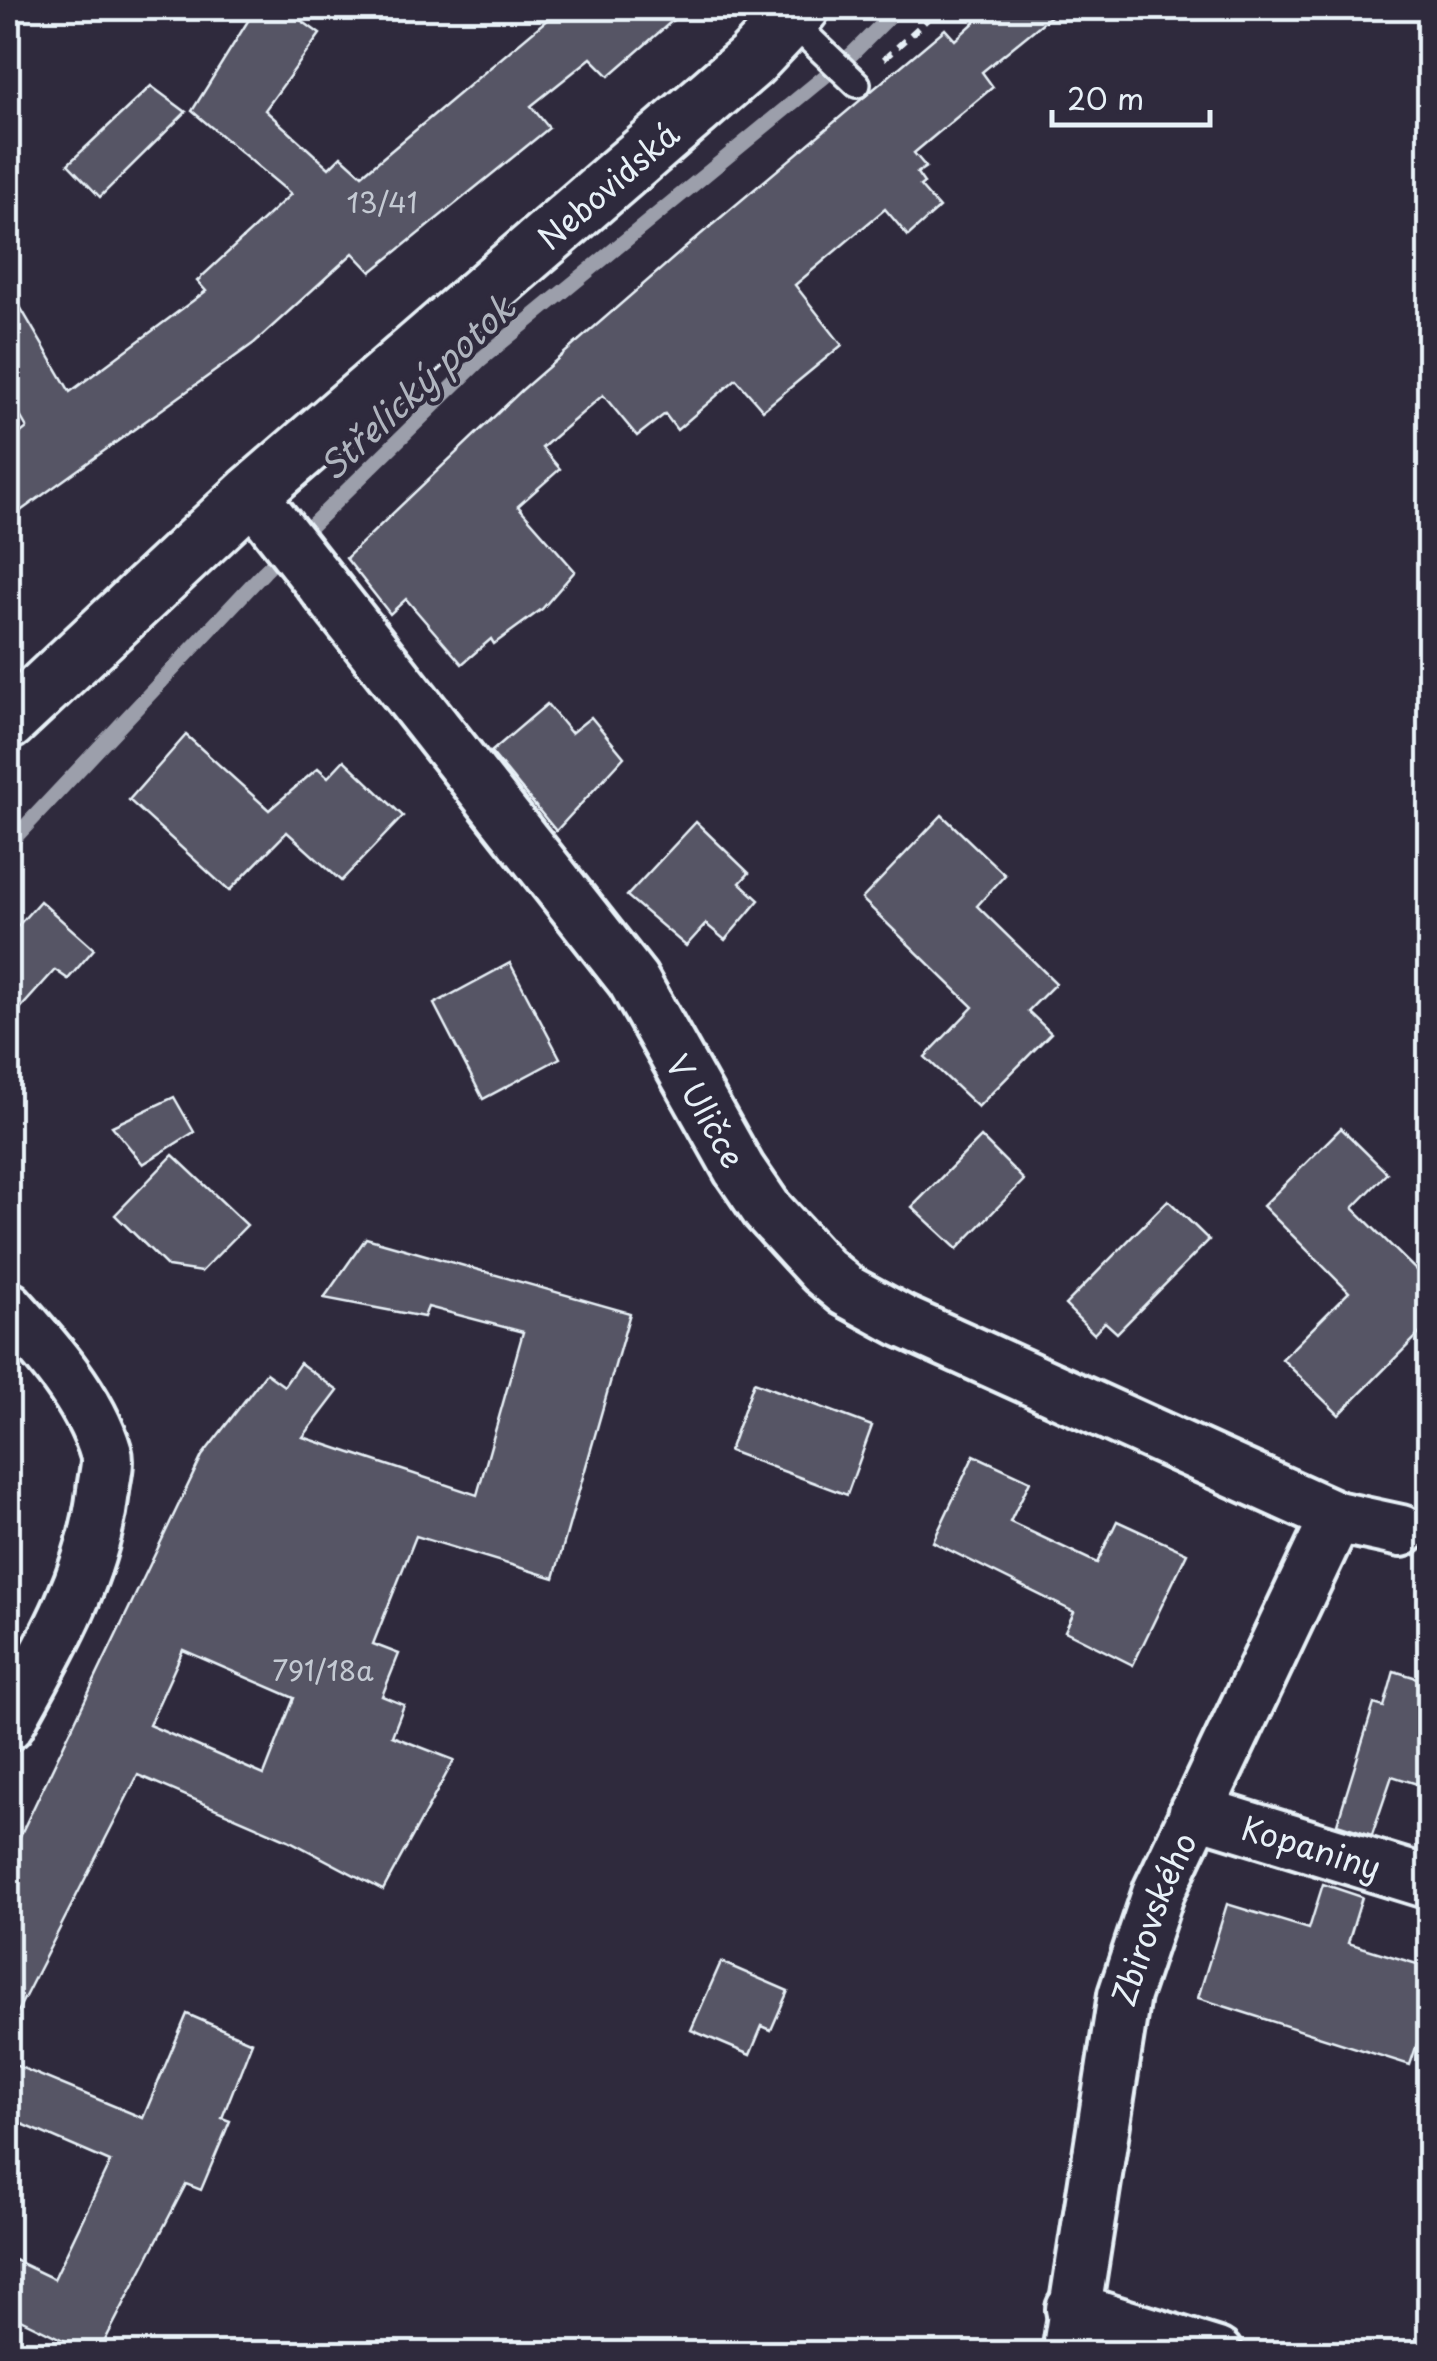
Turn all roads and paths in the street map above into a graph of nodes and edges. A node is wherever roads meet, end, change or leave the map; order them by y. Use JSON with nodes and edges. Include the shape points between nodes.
{"nodes":[{"id":1,"x":940,"y":8,"type":"edge"},
{"id":2,"x":796,"y":14,"type":"edge"},
{"id":3,"x":857,"y":84,"type":"joint"},
{"id":4,"x":251,"y":494,"type":"junction"},
{"id":5,"x":8,"y":722,"type":"edge"},
{"id":6,"x":8,"y":1307,"type":"edge"},
{"id":7,"x":1336,"y":1517,"type":"junction"},
{"id":8,"x":1400,"y":1531,"type":"dead end"},
{"id":9,"x":8,"y":1724,"type":"edge"},
{"id":10,"x":1195,"y":1811,"type":"junction"},
{"id":11,"x":1430,"y":1883,"type":"edge"},
{"id":12,"x":1070,"y":2331,"type":"edge"},
{"id":13,"x":1217,"y":2354,"type":"edge"}],
"edges":[{"from":1,"to":3,"type":"path"},
{"from":2,"to":3,"type":"lane"},
{"from":2,"to":4,"type":"street","name":"Nebovidská","via":[[751,61]]},
{"from":4,"to":5,"type":"street","name":"Nebovidská"},
{"from":4,"to":7,"type":"street","name":"V Uličce","via":[[633,980],[739,1169],[822,1270],[902,1321]]},
{"from":6,"to":9,"type":"street","via":[[48,1351],[107,1456],[99,1528],[74,1596]]},
{"from":7,"to":8,"type":"street","name":"V Uličce"},
{"from":7,"to":10,"type":"street","name":"Zbirovského"},
{"from":10,"to":11,"type":"street","name":"Kopaniny"},
{"from":10,"to":12,"type":"street","name":"Zbirovského","via":[[1139,1942],[1124,1995]]},
{"from":12,"to":13,"type":"street"}]}
